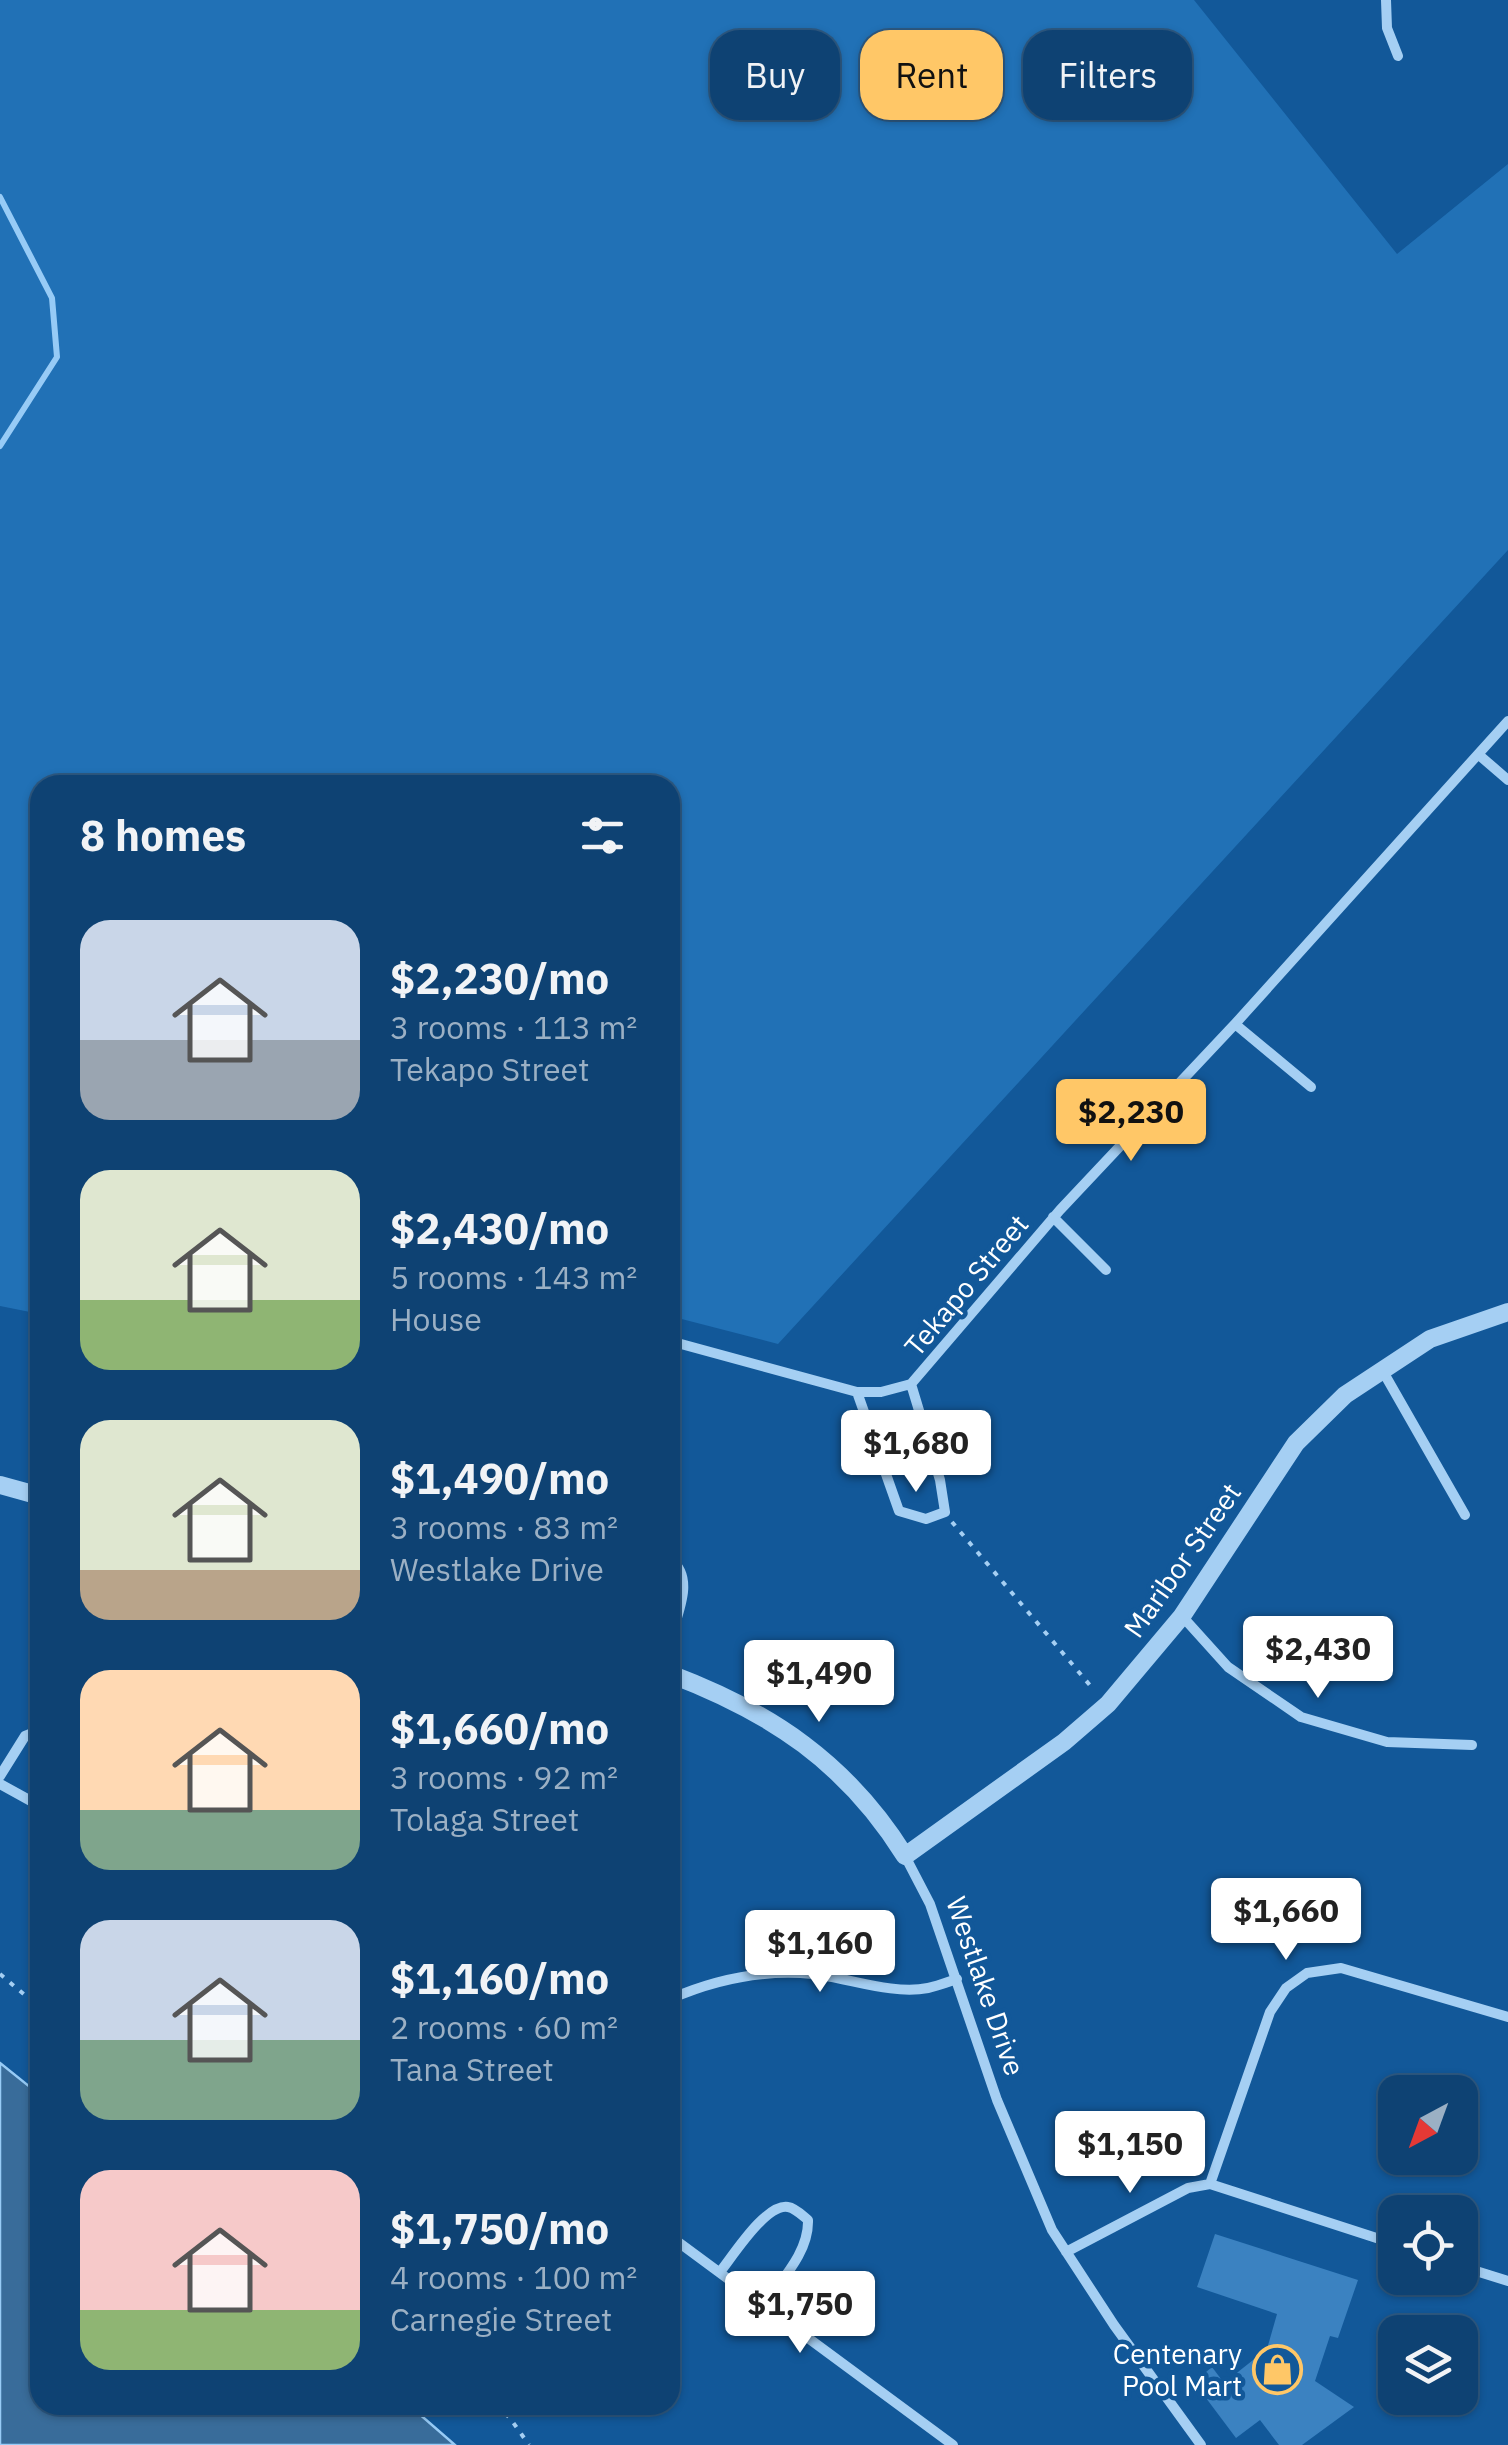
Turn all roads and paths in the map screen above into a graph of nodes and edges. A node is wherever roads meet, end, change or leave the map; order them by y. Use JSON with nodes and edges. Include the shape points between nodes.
{"nodes":[{"id":1,"x":1386,"y":0,"type":"edge"},
{"id":2,"x":1398,"y":56,"type":"dead end"},
{"id":3,"x":1508,"y":722,"type":"edge"},
{"id":4,"x":1479,"y":754,"type":"junction"},
{"id":5,"x":1508,"y":780,"type":"edge"},
{"id":6,"x":1235,"y":1024,"type":"junction"},
{"id":7,"x":1311,"y":1087,"type":"dead end"},
{"id":8,"x":1053,"y":1218,"type":"junction"},
{"id":9,"x":1106,"y":1270,"type":"dead end"},
{"id":10,"x":1508,"y":1312,"type":"edge"},
{"id":11,"x":680,"y":1344,"type":"edge"},
{"id":12,"x":1382,"y":1368,"type":"junction"},
{"id":13,"x":912,"y":1384,"type":"junction"},
{"id":14,"x":857,"y":1392,"type":"junction"},
{"id":15,"x":0,"y":1485,"type":"edge"},
{"id":16,"x":30,"y":1493,"type":"edge"},
{"id":17,"x":945,"y":1512,"type":"junction"},
{"id":18,"x":1464,"y":1515,"type":"dead end"},
{"id":19,"x":680,"y":1566,"type":"edge"},
{"id":20,"x":680,"y":1599,"type":"edge"},
{"id":21,"x":1182,"y":1616,"type":"junction"},
{"id":22,"x":680,"y":1678,"type":"edge"},
{"id":23,"x":1108,"y":1704,"type":"junction"},
{"id":24,"x":30,"y":1734,"type":"edge"},
{"id":25,"x":1472,"y":1746,"type":"dead end"},
{"id":26,"x":0,"y":1776,"type":"edge"},
{"id":27,"x":0,"y":1784,"type":"edge"},
{"id":28,"x":30,"y":1800,"type":"edge"},
{"id":29,"x":905,"y":1856,"type":"junction"},
{"id":30,"x":0,"y":1974,"type":"edge"},
{"id":31,"x":957,"y":1979,"type":"junction"},
{"id":32,"x":680,"y":1995,"type":"edge"},
{"id":33,"x":30,"y":2000,"type":"edge"},
{"id":34,"x":1508,"y":2017,"type":"edge"},
{"id":35,"x":1210,"y":2184,"type":"junction"},
{"id":36,"x":1378,"y":2238,"type":"edge"},
{"id":37,"x":680,"y":2243,"type":"edge"},
{"id":38,"x":1066,"y":2252,"type":"junction"},
{"id":39,"x":720,"y":2272,"type":"junction"},
{"id":40,"x":1478,"y":2272,"type":"edge"},
{"id":41,"x":1508,"y":2281,"type":"edge"},
{"id":42,"x":764,"y":2304,"type":"junction"},
{"id":43,"x":506,"y":2415,"type":"edge"},
{"id":44,"x":1198,"y":2441,"type":"edge"},
{"id":45,"x":529,"y":2445,"type":"edge"},
{"id":46,"x":953,"y":2445,"type":"edge"},
{"id":47,"x":1185,"y":2445,"type":"edge"}],
"edges":[{"from":1,"to":2,"type":"street"},
{"from":3,"to":4,"type":"street","name":"Tekapo Street"},
{"from":4,"to":5,"type":"street"},
{"from":4,"to":6,"type":"street","name":"Tekapo Street"},
{"from":6,"to":7,"type":"street"},
{"from":6,"to":8,"type":"street","name":"Tekapo Street"},
{"from":8,"to":9,"type":"street"},
{"from":8,"to":13,"type":"street","name":"Tekapo Street"},
{"from":10,"to":12,"type":"street","name":"Maribor Street","via":[[1430,1338]]},
{"from":11,"to":14,"type":"street","name":"Tekapo Street"},
{"from":12,"to":18,"type":"street"},
{"from":12,"to":21,"type":"street","name":"Maribor Street","via":[[1296,1443]]},
{"from":13,"to":14,"type":"street","name":"Tekapo Street"},
{"from":13,"to":17,"type":"street"},
{"from":14,"to":17,"type":"street","via":[[899,1511],[926,1518]]},
{"from":15,"to":16,"type":"street"},
{"from":17,"to":23,"type":"path"},
{"from":19,"to":20,"type":"street"},
{"from":21,"to":23,"type":"street","name":"Maribor Street"},
{"from":21,"to":25,"type":"street","via":[[1228,1667],[1301,1718],[1388,1742]]},
{"from":22,"to":29,"type":"street","name":"Westlake Drive","via":[[737,1700],[794,1735],[845,1779]]},
{"from":23,"to":29,"type":"street","name":"Maribor Street"},
{"from":24,"to":26,"type":"street"},
{"from":27,"to":28,"type":"street"},
{"from":29,"to":31,"type":"street","name":"Westlake Drive"},
{"from":30,"to":33,"type":"path"},
{"from":31,"to":32,"type":"street","via":[[910,1989],[759,1972]]},
{"from":31,"to":38,"type":"street","name":"Westlake Drive","via":[[997,2100]]},
{"from":34,"to":35,"type":"street","via":[[1341,1968],[1307,1972],[1270,2012]]},
{"from":35,"to":36,"type":"street"},
{"from":35,"to":38,"type":"street","via":[[1188,2188]]},
{"from":37,"to":39,"type":"street"},
{"from":38,"to":44,"type":"street","name":"Westlake Drive"},
{"from":39,"to":42,"type":"street"},
{"from":39,"to":42,"type":"street","via":[[772,2210],[797,2211],[808,2220],[809,2234]]},
{"from":40,"to":41,"type":"street"},
{"from":42,"to":46,"type":"street"},
{"from":43,"to":45,"type":"path"},
{"from":44,"to":47,"type":"street"}]}
